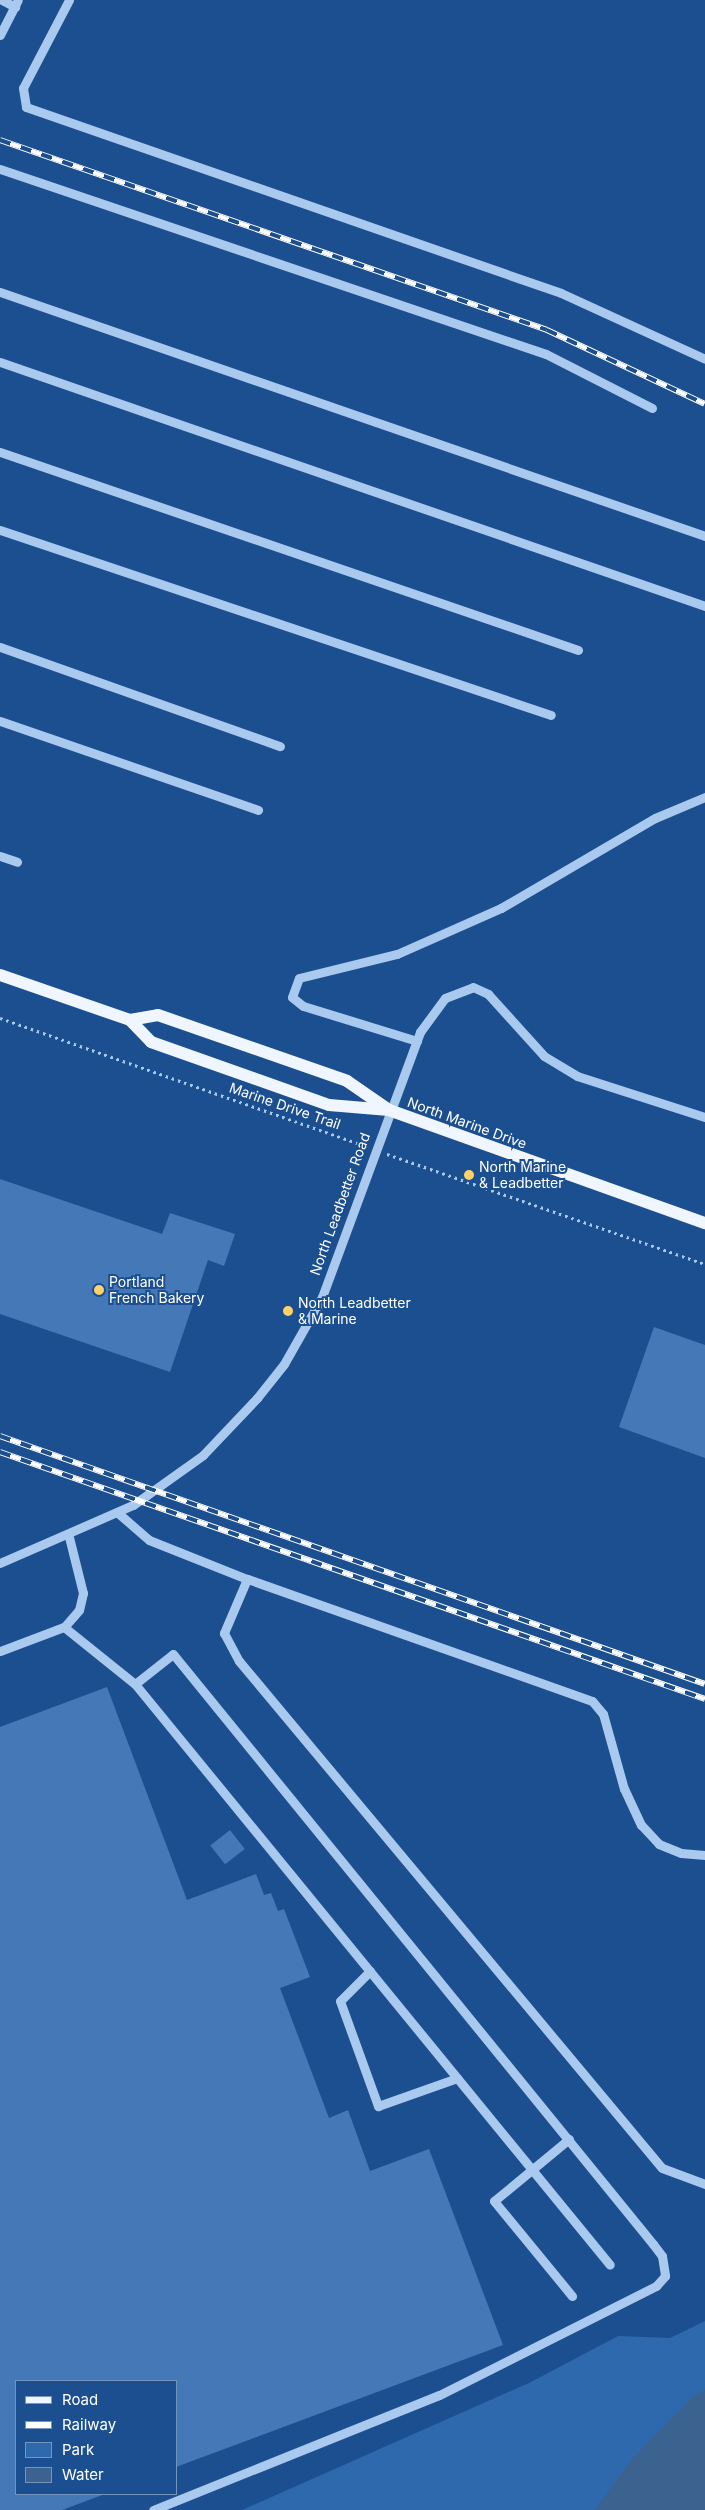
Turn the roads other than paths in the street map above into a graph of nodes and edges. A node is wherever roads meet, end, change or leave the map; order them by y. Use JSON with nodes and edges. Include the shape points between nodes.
{"nodes":[{"id":1,"x":2,"y":0,"type":"edge"},
{"id":2,"x":69,"y":0,"type":"edge"},
{"id":3,"x":17,"y":3,"type":"edge"},
{"id":4,"x":0,"y":35,"type":"edge"},
{"id":5,"x":0,"y":169,"type":"edge"},
{"id":6,"x":0,"y":292,"type":"edge"},
{"id":7,"x":705,"y":359,"type":"edge"},
{"id":8,"x":0,"y":362,"type":"edge"},
{"id":9,"x":652,"y":408,"type":"dead end"},
{"id":10,"x":0,"y":452,"type":"edge"},
{"id":11,"x":0,"y":530,"type":"edge"},
{"id":12,"x":705,"y":536,"type":"edge"},
{"id":13,"x":705,"y":606,"type":"edge"},
{"id":14,"x":0,"y":647,"type":"edge"},
{"id":15,"x":578,"y":650,"type":"dead end"},
{"id":16,"x":551,"y":715,"type":"dead end"},
{"id":17,"x":0,"y":721,"type":"edge"},
{"id":18,"x":280,"y":746,"type":"dead end"},
{"id":19,"x":705,"y":797,"type":"edge"},
{"id":20,"x":258,"y":810,"type":"dead end"},
{"id":21,"x":0,"y":856,"type":"edge"},
{"id":22,"x":17,"y":862,"type":"dead end"},
{"id":23,"x":0,"y":975,"type":"edge"},
{"id":24,"x":130,"y":1020,"type":"junction"},
{"id":25,"x":416,"y":1041,"type":"junction"},
{"id":26,"x":388,"y":1110,"type":"junction"},
{"id":27,"x":705,"y":1117,"type":"edge"},
{"id":28,"x":705,"y":1223,"type":"edge"},
{"id":29,"x":118,"y":1513,"type":"junction"},
{"id":30,"x":69,"y":1537,"type":"junction"},
{"id":31,"x":0,"y":1562,"type":"edge"},
{"id":32,"x":247,"y":1579,"type":"junction"},
{"id":33,"x":64,"y":1627,"type":"junction"},
{"id":34,"x":0,"y":1651,"type":"edge"},
{"id":35,"x":135,"y":1684,"type":"junction"},
{"id":36,"x":705,"y":1855,"type":"edge"},
{"id":37,"x":370,"y":1971,"type":"junction"},
{"id":38,"x":457,"y":2078,"type":"junction"},
{"id":39,"x":569,"y":2139,"type":"junction"},
{"id":40,"x":532,"y":2170,"type":"junction"},
{"id":41,"x":705,"y":2184,"type":"edge"},
{"id":42,"x":610,"y":2265,"type":"dead end"},
{"id":43,"x":572,"y":2296,"type":"dead end"},
{"id":44,"x":153,"y":2510,"type":"edge"}],
"edges":[{"from":1,"to":3,"type":"street"},
{"from":2,"to":7,"type":"street","via":[[23,88],[26,107],[561,293]]},
{"from":3,"to":4,"type":"street"},
{"from":5,"to":9,"type":"street","via":[[546,354]]},
{"from":6,"to":12,"type":"street"},
{"from":8,"to":13,"type":"street"},
{"from":10,"to":15,"type":"street"},
{"from":11,"to":16,"type":"street"},
{"from":14,"to":18,"type":"street"},
{"from":17,"to":20,"type":"street"},
{"from":19,"to":25,"type":"street","via":[[655,818],[501,908],[397,954],[299,978],[292,997],[303,1006]]},
{"from":21,"to":22,"type":"street"},
{"from":23,"to":24,"type":"main road","name":"North Marine Drive"},
{"from":24,"to":26,"type":"main road","name":"North Marine Drive","via":[[150,1042],[329,1105]]},
{"from":24,"to":26,"type":"main road","name":"North Marine Drive","via":[[158,1015],[347,1081]]},
{"from":25,"to":26,"type":"street","name":"North Leadbetter Road"},
{"from":25,"to":27,"type":"street","name":"North Leadbetter Road","via":[[432,1010],[460,989],[473,987],[488,994],[544,1056],[577,1076]]},
{"from":26,"to":28,"type":"main road","name":"North Marine Drive"},
{"from":26,"to":29,"type":"street","name":"North Leadbetter Road","via":[[322,1297],[284,1364],[203,1455]]},
{"from":29,"to":30,"type":"street","name":"North Leadbetter Road"},
{"from":29,"to":32,"type":"street","via":[[149,1540]]},
{"from":30,"to":31,"type":"street","name":"North Leadbetter Road"},
{"from":30,"to":33,"type":"street","via":[[84,1593],[79,1610]]},
{"from":32,"to":36,"type":"street","via":[[592,1701],[603,1714],[624,1789],[641,1825],[659,1844],[682,1853]]},
{"from":32,"to":41,"type":"street","via":[[224,1633],[239,1661],[662,2168]]},
{"from":33,"to":34,"type":"street"},
{"from":33,"to":35,"type":"street"},
{"from":35,"to":37,"type":"street"},
{"from":35,"to":39,"type":"street","via":[[173,1654]]},
{"from":37,"to":38,"type":"street"},
{"from":37,"to":38,"type":"street","via":[[340,2000],[378,2106]]},
{"from":38,"to":40,"type":"street"},
{"from":39,"to":40,"type":"street"},
{"from":39,"to":44,"type":"street","via":[[662,2256],[665,2276],[656,2286],[439,2395]]},
{"from":40,"to":42,"type":"street"},
{"from":40,"to":43,"type":"street","via":[[494,2201]]}]}
